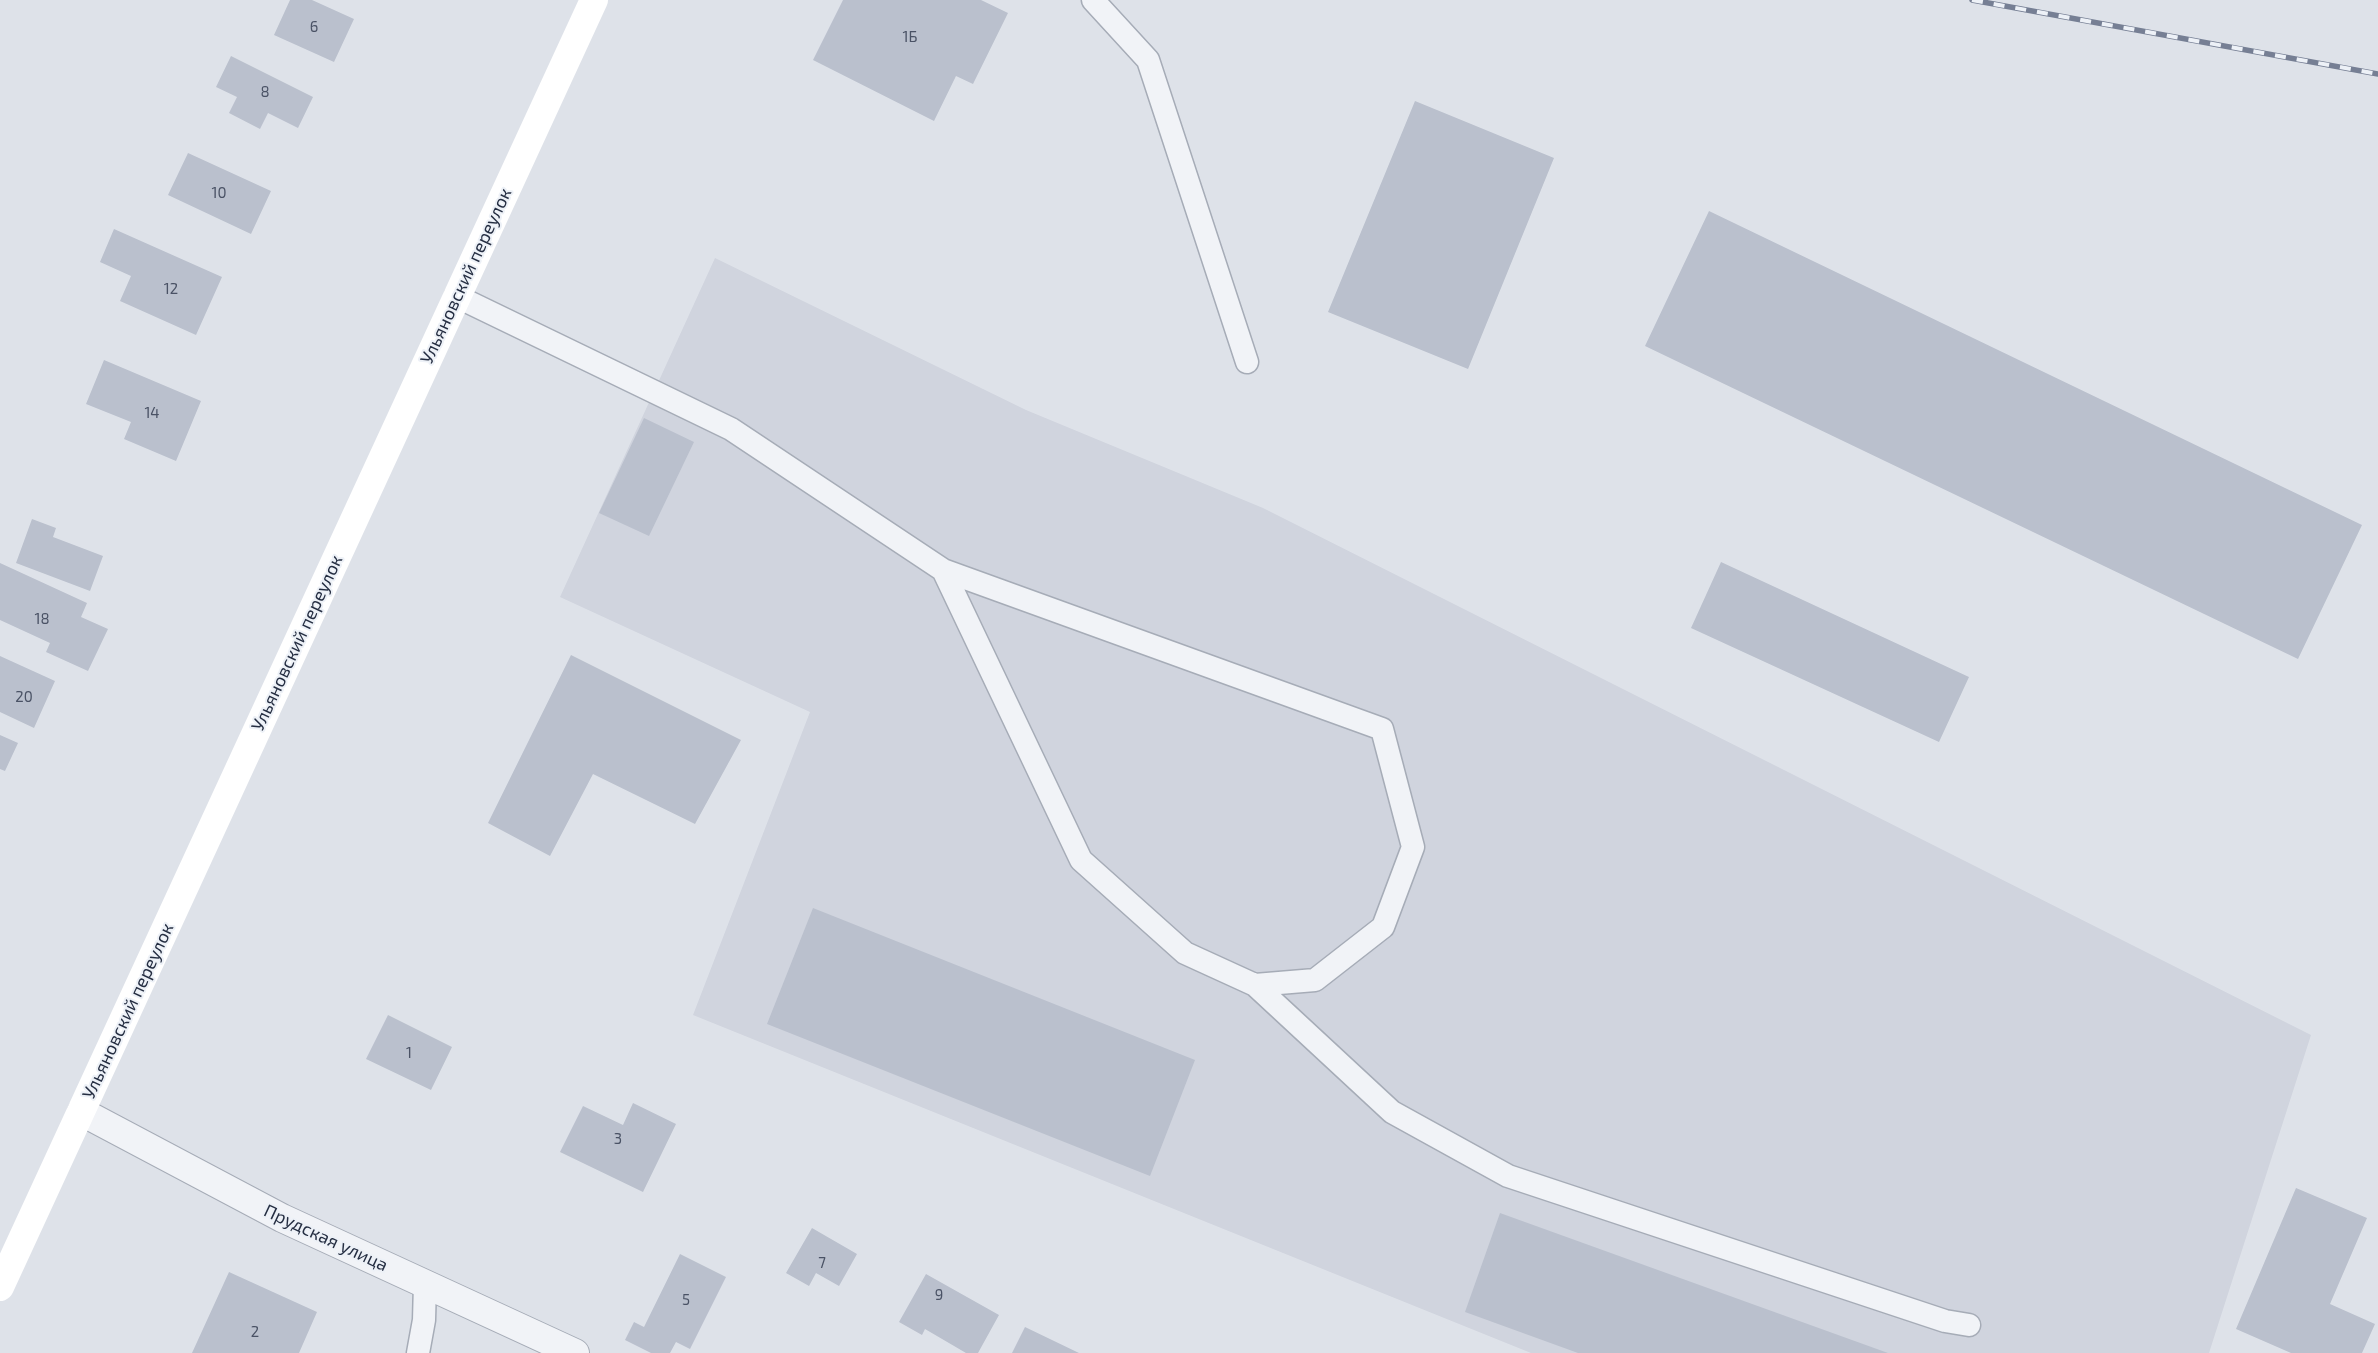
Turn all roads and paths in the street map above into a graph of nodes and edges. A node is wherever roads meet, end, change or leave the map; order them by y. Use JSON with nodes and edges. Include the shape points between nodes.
{"nodes":[{"id":1,"x":594,"y":0,"type":"edge"},
{"id":2,"x":1093,"y":0,"type":"edge"},
{"id":3,"x":456,"y":296,"type":"junction"},
{"id":4,"x":1247,"y":362,"type":"dead end"},
{"id":5,"x":943,"y":570,"type":"junction"},
{"id":6,"x":1255,"y":985,"type":"junction"},
{"id":7,"x":82,"y":1112,"type":"junction"},
{"id":8,"x":425,"y":1284,"type":"junction"},
{"id":9,"x":0,"y":1285,"type":"edge"},
{"id":10,"x":1969,"y":1325,"type":"dead end"},
{"id":11,"x":418,"y":1353,"type":"edge"},
{"id":12,"x":575,"y":1353,"type":"edge"}],
"edges":[{"from":1,"to":3,"type":"main road","name":"Ульяновский переулок"},
{"from":2,"to":4,"type":"lane","via":[[1148,60]]},
{"from":3,"to":5,"type":"lane","via":[[730,429]]},
{"from":3,"to":7,"type":"main road","name":"Ульяновский переулок"},
{"from":5,"to":6,"type":"lane","via":[[1081,860],[1185,953]]},
{"from":5,"to":6,"type":"lane","via":[[1382,729],[1413,847],[1383,926],[1315,980]]},
{"from":6,"to":10,"type":"lane","via":[[1392,1112],[1508,1176]]},
{"from":7,"to":8,"type":"street","name":"Прудская улица","via":[[282,1218]]},
{"from":7,"to":9,"type":"main road","name":"Ульяновский переулок"},
{"from":8,"to":11,"type":"lane","via":[[424,1320]]},
{"from":8,"to":12,"type":"street","name":"Прудская улица"}]}
